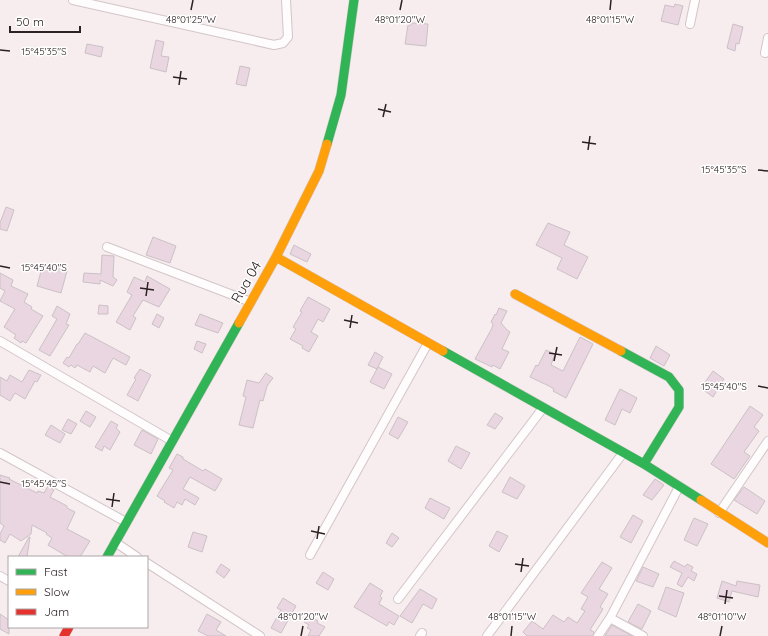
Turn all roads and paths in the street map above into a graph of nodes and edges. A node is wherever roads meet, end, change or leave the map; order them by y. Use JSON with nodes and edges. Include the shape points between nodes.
{"nodes":[{"id":1,"x":73,"y":0,"type":"edge"},
{"id":2,"x":286,"y":0,"type":"edge"},
{"id":3,"x":354,"y":0,"type":"edge"},
{"id":4,"x":695,"y":0,"type":"edge"},
{"id":5,"x":690,"y":24,"type":"dead end"},
{"id":6,"x":768,"y":38,"type":"edge"},
{"id":7,"x":765,"y":53,"type":"dead end"},
{"id":8,"x":107,"y":247,"type":"dead end"},
{"id":9,"x":276,"y":257,"type":"junction"},
{"id":10,"x":515,"y":294,"type":"dead end"},
{"id":11,"x":251,"y":302,"type":"junction"},
{"id":12,"x":0,"y":341,"type":"edge"},
{"id":13,"x":428,"y":343,"type":"junction"},
{"id":14,"x":543,"y":408,"type":"junction"},
{"id":15,"x":172,"y":441,"type":"junction"},
{"id":16,"x":768,"y":441,"type":"edge"},
{"id":17,"x":0,"y":453,"type":"edge"},
{"id":18,"x":623,"y":453,"type":"junction"},
{"id":19,"x":644,"y":464,"type":"junction"},
{"id":20,"x":679,"y":487,"type":"junction"},
{"id":21,"x":719,"y":512,"type":"junction"},
{"id":22,"x":126,"y":522,"type":"junction"},
{"id":23,"x":115,"y":542,"type":"junction"},
{"id":24,"x":768,"y":543,"type":"edge"},
{"id":25,"x":310,"y":555,"type":"dead end"},
{"id":26,"x":108,"y":556,"type":"edge"},
{"id":27,"x":136,"y":556,"type":"edge"},
{"id":28,"x":148,"y":564,"type":"edge"},
{"id":29,"x":398,"y":599,"type":"dead end"},
{"id":30,"x":610,"y":618,"type":"junction"},
{"id":31,"x":260,"y":636,"type":"edge"},
{"id":32,"x":487,"y":636,"type":"edge"},
{"id":33,"x":598,"y":636,"type":"edge"},
{"id":34,"x":643,"y":636,"type":"edge"}],
"edges":[{"from":1,"to":2,"type":"street","via":[[274,45],[283,43],[288,37]]},
{"from":3,"to":9,"type":"street","name":"Rua 04","via":[[341,95],[319,170]]},
{"from":4,"to":5,"type":"street"},
{"from":6,"to":7,"type":"street"},
{"from":8,"to":11,"type":"street"},
{"from":9,"to":11,"type":"street","name":"Rua 04"},
{"from":9,"to":13,"type":"street"},
{"from":10,"to":19,"type":"street","via":[[669,377],[680,390],[679,407]]},
{"from":11,"to":15,"type":"street","name":"Rua 04"},
{"from":12,"to":15,"type":"street"},
{"from":13,"to":14,"type":"street"},
{"from":13,"to":25,"type":"street"},
{"from":14,"to":18,"type":"street"},
{"from":14,"to":29,"type":"street"},
{"from":15,"to":22,"type":"street","name":"Rua 04"},
{"from":16,"to":21,"type":"street"},
{"from":17,"to":22,"type":"street"},
{"from":18,"to":19,"type":"street"},
{"from":18,"to":32,"type":"street"},
{"from":19,"to":20,"type":"street"},
{"from":20,"to":21,"type":"street"},
{"from":20,"to":30,"type":"street"},
{"from":21,"to":24,"type":"street"},
{"from":22,"to":23,"type":"street","name":"Rua 04"},
{"from":23,"to":26,"type":"street","name":"Rua 04"},
{"from":23,"to":27,"type":"street"},
{"from":28,"to":31,"type":"street"},
{"from":30,"to":33,"type":"street"},
{"from":30,"to":34,"type":"street"}]}
